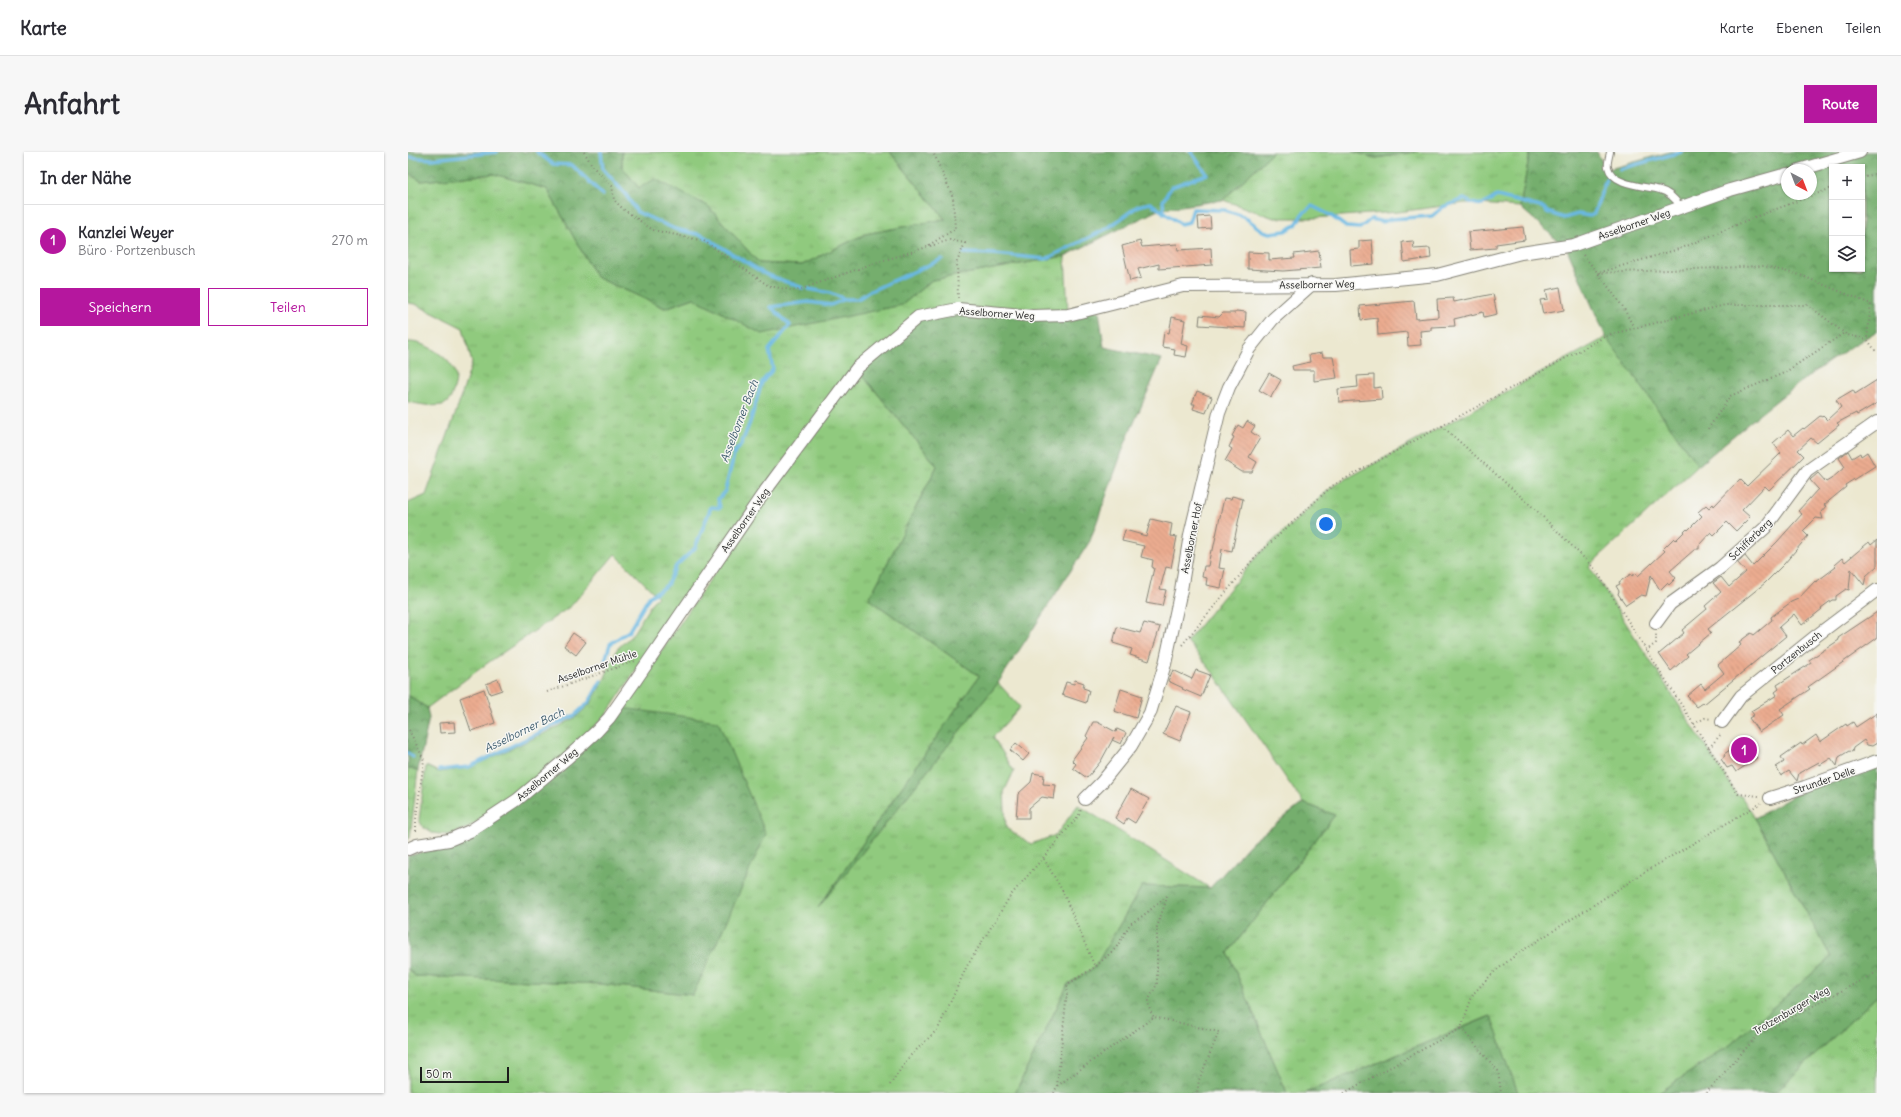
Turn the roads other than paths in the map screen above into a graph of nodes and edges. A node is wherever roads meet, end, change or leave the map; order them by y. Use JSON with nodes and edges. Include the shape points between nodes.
{"nodes":[{"id":1,"x":1610,"y":152,"type":"edge"},
{"id":2,"x":1860,"y":152,"type":"edge"},
{"id":3,"x":1817,"y":165,"type":"edge"},
{"id":4,"x":1781,"y":176,"type":"edge"},
{"id":5,"x":1682,"y":207,"type":"junction"},
{"id":6,"x":1312,"y":284,"type":"junction"},
{"id":7,"x":1877,"y":422,"type":"edge"},
{"id":8,"x":1877,"y":590,"type":"edge"},
{"id":9,"x":1656,"y":623,"type":"road end"},
{"id":10,"x":1722,"y":722,"type":"road end"},
{"id":11,"x":1877,"y":760,"type":"edge"},
{"id":12,"x":1770,"y":798,"type":"road end"},
{"id":13,"x":1084,"y":799,"type":"road end"},
{"id":14,"x":413,"y":847,"type":"edge"}],
"edges":[{"from":1,"to":5,"type":"lane","via":[[1607,166],[1615,176],[1626,183],[1662,190]]},
{"from":2,"to":3,"type":"street"},
{"from":4,"to":5,"type":"street","name":"Asselborner Weg"},
{"from":5,"to":6,"type":"street","name":"Asselborner Weg","via":[[1574,245],[1521,253],[1437,275],[1336,285]]},
{"from":6,"to":13,"type":"street","name":"Asselborner Hof","via":[[1273,318],[1249,349],[1229,387],[1219,413],[1190,535],[1182,590],[1165,664],[1150,713],[1131,746],[1102,782]]},
{"from":6,"to":14,"type":"street","name":"Asselborner Weg","via":[[1183,286],[1068,315],[1032,316],[958,309],[918,317],[857,368],[763,494],[597,731],[517,800],[470,831],[449,840]]},
{"from":7,"to":9,"type":"street","name":"Schifferberg","via":[[1807,470],[1765,528],[1720,568],[1670,604]]},
{"from":8,"to":10,"type":"street","name":"Portzenbusch","via":[[1741,696]]},
{"from":11,"to":12,"type":"street","name":"Strunder Delle"}]}
